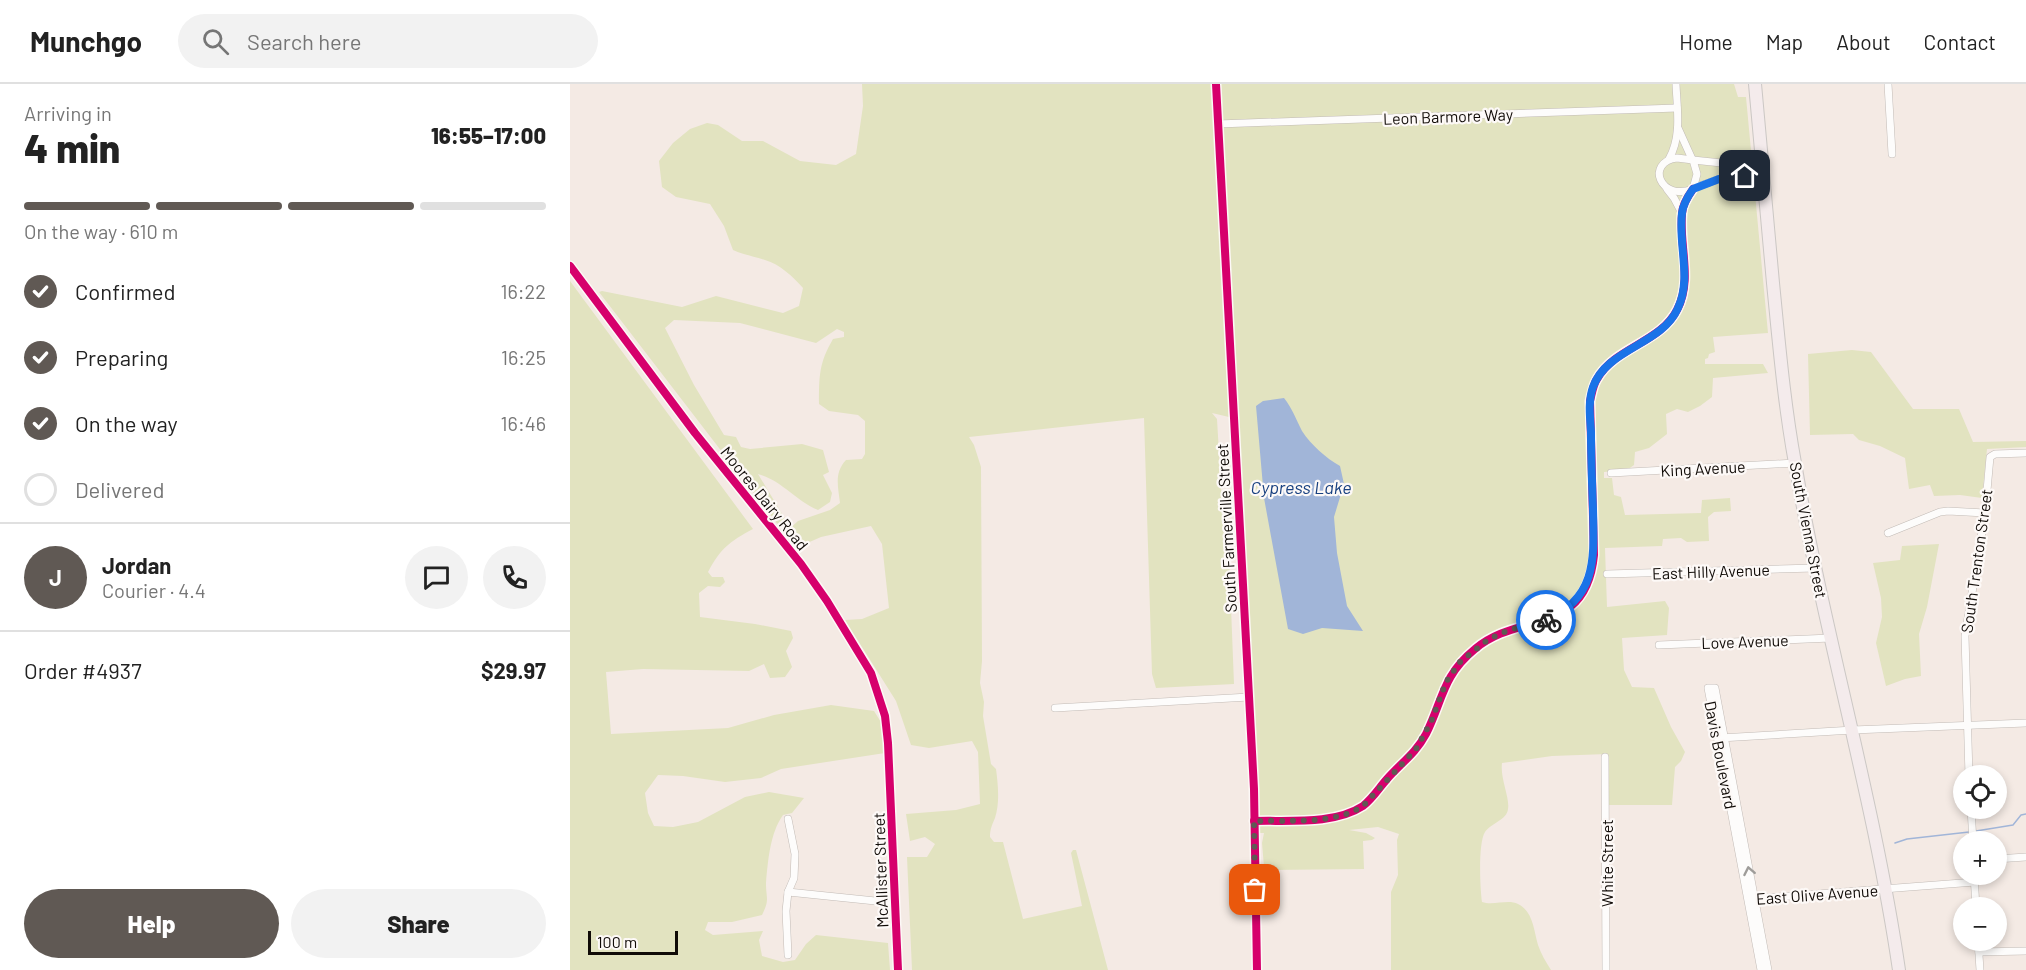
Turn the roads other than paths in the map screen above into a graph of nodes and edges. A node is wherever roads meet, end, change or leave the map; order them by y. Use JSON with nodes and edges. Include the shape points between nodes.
{"nodes":[{"id":1,"x":1216,"y":84,"type":"edge"},
{"id":2,"x":1676,"y":84,"type":"edge"},
{"id":3,"x":1755,"y":84,"type":"edge"},
{"id":4,"x":1888,"y":84,"type":"edge"},
{"id":5,"x":1677,"y":108,"type":"junction"},
{"id":6,"x":1218,"y":124,"type":"junction"},
{"id":7,"x":1678,"y":128,"type":"junction"},
{"id":8,"x":1892,"y":154,"type":"dead end"},
{"id":9,"x":1669,"y":159,"type":"junction"},
{"id":10,"x":1693,"y":160,"type":"junction"},
{"id":11,"x":1762,"y":161,"type":"junction"},
{"id":12,"x":1763,"y":175,"type":"junction"},
{"id":13,"x":1666,"y":188,"type":"junction"},
{"id":14,"x":1694,"y":188,"type":"junction"},
{"id":15,"x":1682,"y":213,"type":"junction"},
{"id":16,"x":570,"y":266,"type":"edge"},
{"id":17,"x":2026,"y":453,"type":"edge"},
{"id":18,"x":1795,"y":463,"type":"junction"},
{"id":19,"x":1611,"y":473,"type":"dead end"},
{"id":20,"x":1985,"y":513,"type":"junction"},
{"id":21,"x":1888,"y":533,"type":"dead end"},
{"id":22,"x":1815,"y":568,"type":"junction"},
{"id":23,"x":1607,"y":574,"type":"dead end"},
{"id":24,"x":1832,"y":638,"type":"junction"},
{"id":25,"x":1659,"y":645,"type":"dead end"},
{"id":26,"x":1249,"y":697,"type":"junction"},
{"id":27,"x":1055,"y":708,"type":"dead end"},
{"id":28,"x":2026,"y":723,"type":"edge"},
{"id":29,"x":1967,"y":726,"type":"junction"},
{"id":30,"x":1853,"y":730,"type":"junction"},
{"id":31,"x":1721,"y":738,"type":"junction"},
{"id":32,"x":1605,"y":757,"type":"dead end"},
{"id":33,"x":1969,"y":765,"type":"edge"},
{"id":34,"x":890,"y":770,"type":"joint"},
{"id":35,"x":788,"y":819,"type":"dead end"},
{"id":36,"x":1254,"y":821,"type":"junction"},
{"id":37,"x":2026,"y":857,"type":"edge"},
{"id":38,"x":2007,"y":858,"type":"edge"},
{"id":39,"x":1953,"y":881,"type":"edge"},
{"id":40,"x":1886,"y":889,"type":"junction"},
{"id":41,"x":788,"y":892,"type":"junction"},
{"id":42,"x":1751,"y":899,"type":"junction"},
{"id":43,"x":895,"y":903,"type":"junction"},
{"id":44,"x":2026,"y":951,"type":"edge"},
{"id":45,"x":1979,"y":952,"type":"joint"},
{"id":46,"x":788,"y":955,"type":"dead end"},
{"id":47,"x":898,"y":970,"type":"edge"},
{"id":48,"x":1257,"y":970,"type":"edge"},
{"id":49,"x":1606,"y":970,"type":"edge"},
{"id":50,"x":1761,"y":970,"type":"edge"},
{"id":51,"x":1768,"y":970,"type":"edge"},
{"id":52,"x":1899,"y":970,"type":"edge"},
{"id":53,"x":1980,"y":970,"type":"edge"}],
"edges":[{"from":1,"to":6,"type":"street","name":"South Farmerville Street"},
{"from":2,"to":5,"type":"street"},
{"from":3,"to":11,"type":"highway","name":"South Vienna Street"},
{"from":4,"to":8,"type":"street"},
{"from":5,"to":6,"type":"street","name":"Leon Barmore Way"},
{"from":5,"to":7,"type":"street"},
{"from":6,"to":26,"type":"street","name":"South Farmerville Street"},
{"from":7,"to":9,"type":"street"},
{"from":7,"to":10,"type":"street"},
{"from":9,"to":10,"type":"street"},
{"from":9,"to":13,"type":"street","via":[[1659,174]]},
{"from":10,"to":11,"type":"street","via":[[1731,164]]},
{"from":10,"to":14,"type":"street","via":[[1697,174]]},
{"from":11,"to":12,"type":"highway","name":"South Vienna Street"},
{"from":12,"to":14,"type":"street","via":[[1719,179]]},
{"from":12,"to":18,"type":"highway","name":"South Vienna Street","via":[[1781,365]]},
{"from":13,"to":14,"type":"street","via":[[1679,192]]},
{"from":13,"to":15,"type":"street"},
{"from":14,"to":15,"type":"street"},
{"from":15,"to":36,"type":"street","via":[[1684,290],[1676,313],[1657,334],[1608,365],[1593,388],[1590,401],[1594,555],[1590,576],[1576,601],[1553,617],[1489,639],[1460,662],[1446,682],[1416,749],[1353,813],[1334,818]]},
{"from":16,"to":34,"type":"street","name":"Moores Dairy Road","via":[[827,601],[871,673],[885,716]]},
{"from":17,"to":20,"type":"street","name":"South Trenton Street","via":[[1992,455]]},
{"from":18,"to":19,"type":"street","name":"King Avenue"},
{"from":18,"to":22,"type":"highway","name":"South Vienna Street"},
{"from":20,"to":21,"type":"street","via":[[1944,511]]},
{"from":20,"to":29,"type":"street","name":"South Trenton Street","via":[[1965,628]]},
{"from":22,"to":23,"type":"street","name":"East Hilly Avenue"},
{"from":22,"to":24,"type":"highway","name":"South Vienna Street"},
{"from":24,"to":25,"type":"street","name":"Love Avenue"},
{"from":24,"to":30,"type":"highway","name":"South Vienna Street"},
{"from":26,"to":27,"type":"street"},
{"from":26,"to":36,"type":"street","name":"South Farmerville Street"},
{"from":28,"to":29,"type":"street"},
{"from":29,"to":30,"type":"street"},
{"from":29,"to":33,"type":"street","name":"South Trenton Street"},
{"from":30,"to":31,"type":"street"},
{"from":30,"to":40,"type":"highway","name":"South Vienna Street"},
{"from":31,"to":31,"type":"street","name":"Davis Boulevard","via":[[1715,688],[1710,687],[1708,688]]},
{"from":31,"to":42,"type":"street","name":"Davis Boulevard"},
{"from":32,"to":49,"type":"street","name":"White Street"},
{"from":34,"to":43,"type":"street","name":"McAllister Street"},
{"from":35,"to":41,"type":"street","via":[[795,854],[794,878]]},
{"from":36,"to":48,"type":"street","name":"South Farmerville Street"},
{"from":37,"to":38,"type":"street"},
{"from":39,"to":40,"type":"street","name":"East Olive Avenue"},
{"from":40,"to":42,"type":"street","name":"East Olive Avenue"},
{"from":40,"to":52,"type":"highway","name":"South Vienna Street"},
{"from":41,"to":43,"type":"street"},
{"from":41,"to":46,"type":"street"},
{"from":42,"to":50,"type":"street","name":"Davis Boulevard"},
{"from":42,"to":51,"type":"street","name":"Davis Boulevard"},
{"from":43,"to":47,"type":"street","name":"McAllister Street"},
{"from":44,"to":45,"type":"street"},
{"from":45,"to":53,"type":"street"}]}
